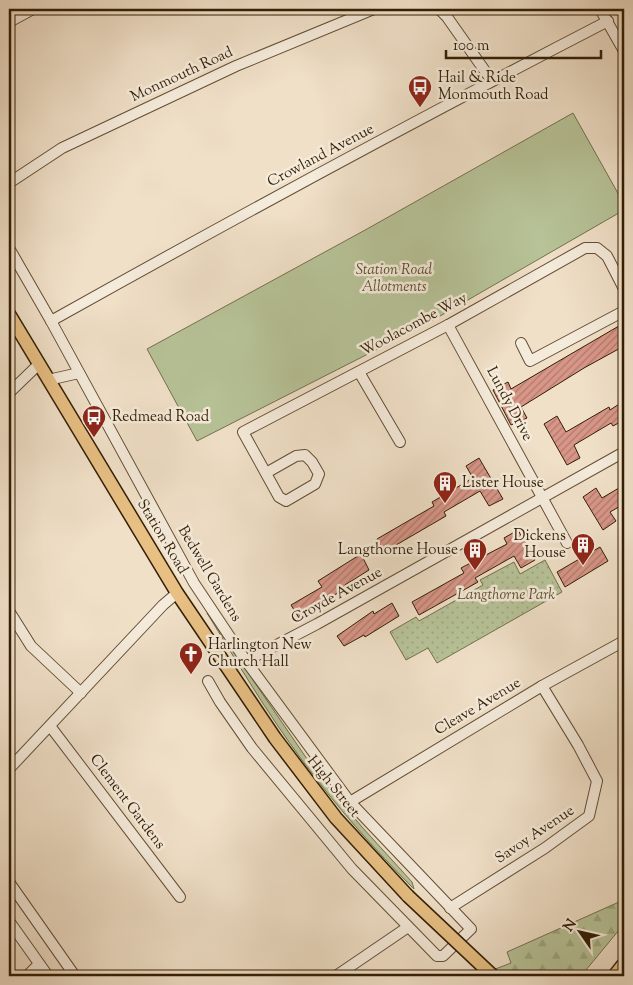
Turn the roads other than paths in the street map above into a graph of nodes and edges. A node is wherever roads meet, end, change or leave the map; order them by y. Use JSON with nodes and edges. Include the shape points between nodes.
{"nodes":[{"id":1,"x":34,"y":9,"type":"edge"},
{"id":2,"x":374,"y":9,"type":"edge"},
{"id":3,"x":439,"y":9,"type":"edge"},
{"id":4,"x":600,"y":9,"type":"edge"},
{"id":5,"x":608,"y":21,"type":"junction"},
{"id":6,"x":9,"y":22,"type":"edge"},
{"id":7,"x":624,"y":51,"type":"edge"},
{"id":8,"x":492,"y":81,"type":"junction"},
{"id":9,"x":9,"y":183,"type":"edge"},
{"id":10,"x":9,"y":248,"type":"edge"},
{"id":11,"x":624,"y":289,"type":"edge"},
{"id":12,"x":624,"y":311,"type":"edge"},
{"id":13,"x":9,"y":314,"type":"edge"},
{"id":14,"x":51,"y":321,"type":"junction"},
{"id":15,"x":448,"y":325,"type":"junction"},
{"id":16,"x":521,"y":343,"type":"dead end"},
{"id":17,"x":38,"y":365,"type":"junction"},
{"id":18,"x":359,"y":372,"type":"junction"},
{"id":19,"x":79,"y":373,"type":"junction"},
{"id":20,"x":48,"y":380,"type":"junction"},
{"id":21,"x":9,"y":393,"type":"edge"},
{"id":22,"x":400,"y":442,"type":"dead end"},
{"id":23,"x":624,"y":452,"type":"edge"},
{"id":24,"x":266,"y":473,"type":"junction"},
{"id":25,"x":542,"y":498,"type":"junction"},
{"id":26,"x":567,"y":543,"type":"dead end"},
{"id":27,"x":177,"y":593,"type":"junction"},
{"id":28,"x":9,"y":611,"type":"edge"},
{"id":29,"x":624,"y":641,"type":"edge"},
{"id":30,"x":246,"y":661,"type":"junction"},
{"id":31,"x":208,"y":681,"type":"dead end"},
{"id":32,"x":542,"y":686,"type":"junction"},
{"id":33,"x":81,"y":693,"type":"junction"},
{"id":34,"x":50,"y":726,"type":"junction"},
{"id":35,"x":9,"y":769,"type":"edge"},
{"id":36,"x":350,"y":802,"type":"junction"},
{"id":37,"x":9,"y":882,"type":"edge"},
{"id":38,"x":180,"y":897,"type":"dead end"},
{"id":39,"x":450,"y":908,"type":"junction"},
{"id":40,"x":9,"y":921,"type":"edge"},
{"id":41,"x":408,"y":927,"type":"junction"},
{"id":42,"x":39,"y":964,"type":"junction"},
{"id":43,"x":624,"y":966,"type":"edge"},
{"id":44,"x":27,"y":976,"type":"edge"},
{"id":45,"x":48,"y":976,"type":"edge"},
{"id":46,"x":75,"y":976,"type":"edge"},
{"id":47,"x":336,"y":976,"type":"edge"},
{"id":48,"x":493,"y":976,"type":"edge"},
{"id":49,"x":616,"y":976,"type":"edge"}],
"edges":[{"from":1,"to":6,"type":"street"},
{"from":2,"to":9,"type":"street","name":"Monmouth Road","via":[[236,66],[62,148]]},
{"from":3,"to":8,"type":"street"},
{"from":4,"to":5,"type":"street"},
{"from":5,"to":7,"type":"street"},
{"from":5,"to":8,"type":"street","name":"Crowland Avenue"},
{"from":8,"to":14,"type":"street","name":"Crowland Avenue"},
{"from":10,"to":14,"type":"street","name":"Bedwell Gardens"},
{"from":11,"to":15,"type":"street","name":"Woolacombe Way","via":[[607,256],[597,248],[585,248]]},
{"from":12,"to":16,"type":"street","via":[[530,361]]},
{"from":13,"to":17,"type":"main road","name":"Station Road"},
{"from":14,"to":19,"type":"street","name":"Bedwell Gardens"},
{"from":15,"to":18,"type":"street","name":"Woolacombe Way"},
{"from":15,"to":25,"type":"street","name":"Lundy Drive"},
{"from":17,"to":20,"type":"main road","name":"Station Road"},
{"from":17,"to":21,"type":"street"},
{"from":18,"to":22,"type":"street"},
{"from":18,"to":24,"type":"street","name":"Woolacombe Way","via":[[243,432]]},
{"from":19,"to":20,"type":"street"},
{"from":19,"to":30,"type":"street","name":"Bedwell Gardens","via":[[194,583]]},
{"from":20,"to":27,"type":"main road","name":"Station Road"},
{"from":23,"to":25,"type":"street","name":"Croyde Avenue"},
{"from":24,"to":24,"type":"street","name":"Woolacombe Way","via":[[279,497],[286,501],[315,484],[319,474],[305,455],[296,456]]},
{"from":25,"to":26,"type":"street","name":"Lundy Drive"},
{"from":25,"to":30,"type":"street","name":"Croyde Avenue"},
{"from":27,"to":33,"type":"street","name":"Station Road","via":[[162,605]]},
{"from":27,"to":48,"type":"main road","name":"High Street","bridge":true,"via":[[274,738],[364,851]]},
{"from":28,"to":33,"type":"street","via":[[31,646]]},
{"from":29,"to":32,"type":"street","name":"Cleave Avenue"},
{"from":30,"to":36,"type":"street","name":"Bedwell Gardens"},
{"from":31,"to":41,"type":"street","via":[[252,748],[352,869]]},
{"from":32,"to":36,"type":"street","name":"Cleave Avenue"},
{"from":32,"to":39,"type":"street","name":"Savoy Avenue","via":[[598,780],[590,816]]},
{"from":33,"to":34,"type":"street","name":"Station Road"},
{"from":34,"to":35,"type":"street","name":"Station Road"},
{"from":34,"to":38,"type":"street","name":"Clement Gardens"},
{"from":36,"to":39,"type":"street","name":"Bedwell Gardens"},
{"from":37,"to":46,"type":"street"},
{"from":39,"to":41,"type":"street","name":"Bedwell Gardens","via":[[470,929],[442,956],[437,956]]},
{"from":40,"to":42,"type":"street"},
{"from":41,"to":47,"type":"street"},
{"from":42,"to":44,"type":"street"},
{"from":42,"to":45,"type":"street"},
{"from":43,"to":49,"type":"highway"}]}
